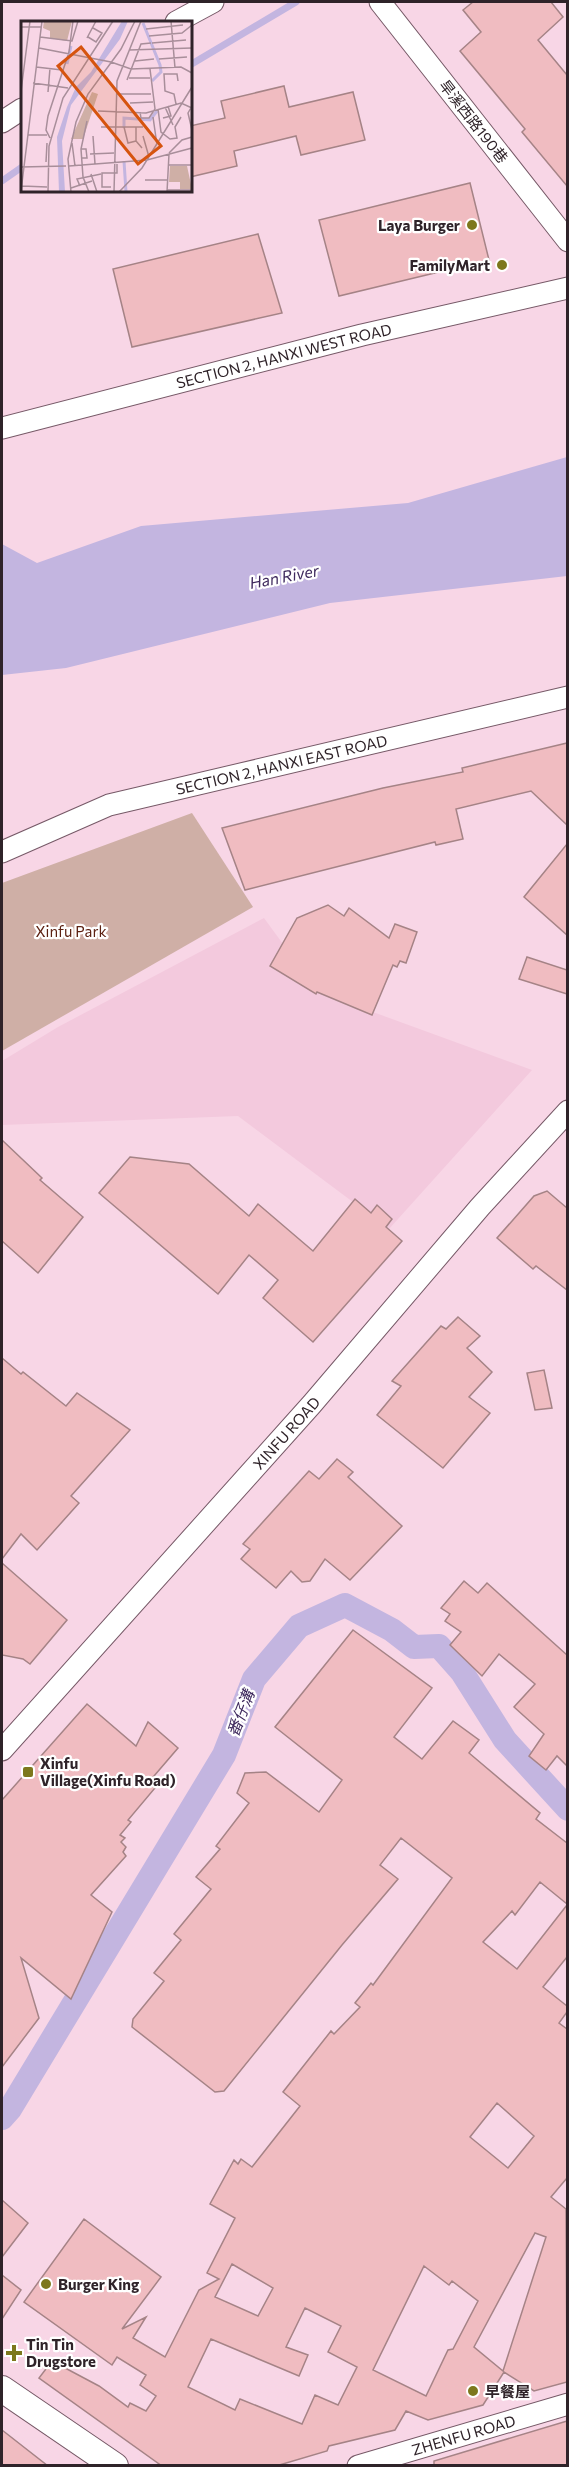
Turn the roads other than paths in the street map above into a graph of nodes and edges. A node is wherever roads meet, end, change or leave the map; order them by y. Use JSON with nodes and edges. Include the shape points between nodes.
{"nodes":[{"id":1,"x":213,"y":2,"type":"edge"},
{"id":2,"x":380,"y":2,"type":"edge"},
{"id":3,"x":178,"y":21,"type":"edge"},
{"id":4,"x":567,"y":241,"type":"edge"},
{"id":5,"x":567,"y":288,"type":"edge"},
{"id":6,"x":2,"y":428,"type":"edge"},
{"id":7,"x":567,"y":697,"type":"edge"},
{"id":8,"x":2,"y":852,"type":"edge"},
{"id":9,"x":567,"y":1111,"type":"edge"},
{"id":10,"x":2,"y":1750,"type":"edge"},
{"id":11,"x":2,"y":2389,"type":"edge"},
{"id":12,"x":567,"y":2403,"type":"edge"},
{"id":13,"x":115,"y":2466,"type":"edge"},
{"id":14,"x":358,"y":2466,"type":"edge"}],
"edges":[{"from":1,"to":3,"type":"street"},
{"from":2,"to":4,"type":"street","name":"旱溪西路190巷"},
{"from":5,"to":6,"type":"street","name":"SECTION 2, HANXI WEST ROAD","via":[[362,335]]},
{"from":7,"to":8,"type":"street","name":"SECTION 2, HANXI EAST ROAD","via":[[109,805]]},
{"from":9,"to":10,"type":"street","name":"XINFU ROAD","via":[[312,1404]]},
{"from":11,"to":13,"type":"street"},
{"from":12,"to":14,"type":"street","name":"ZHENFU ROAD"}]}
